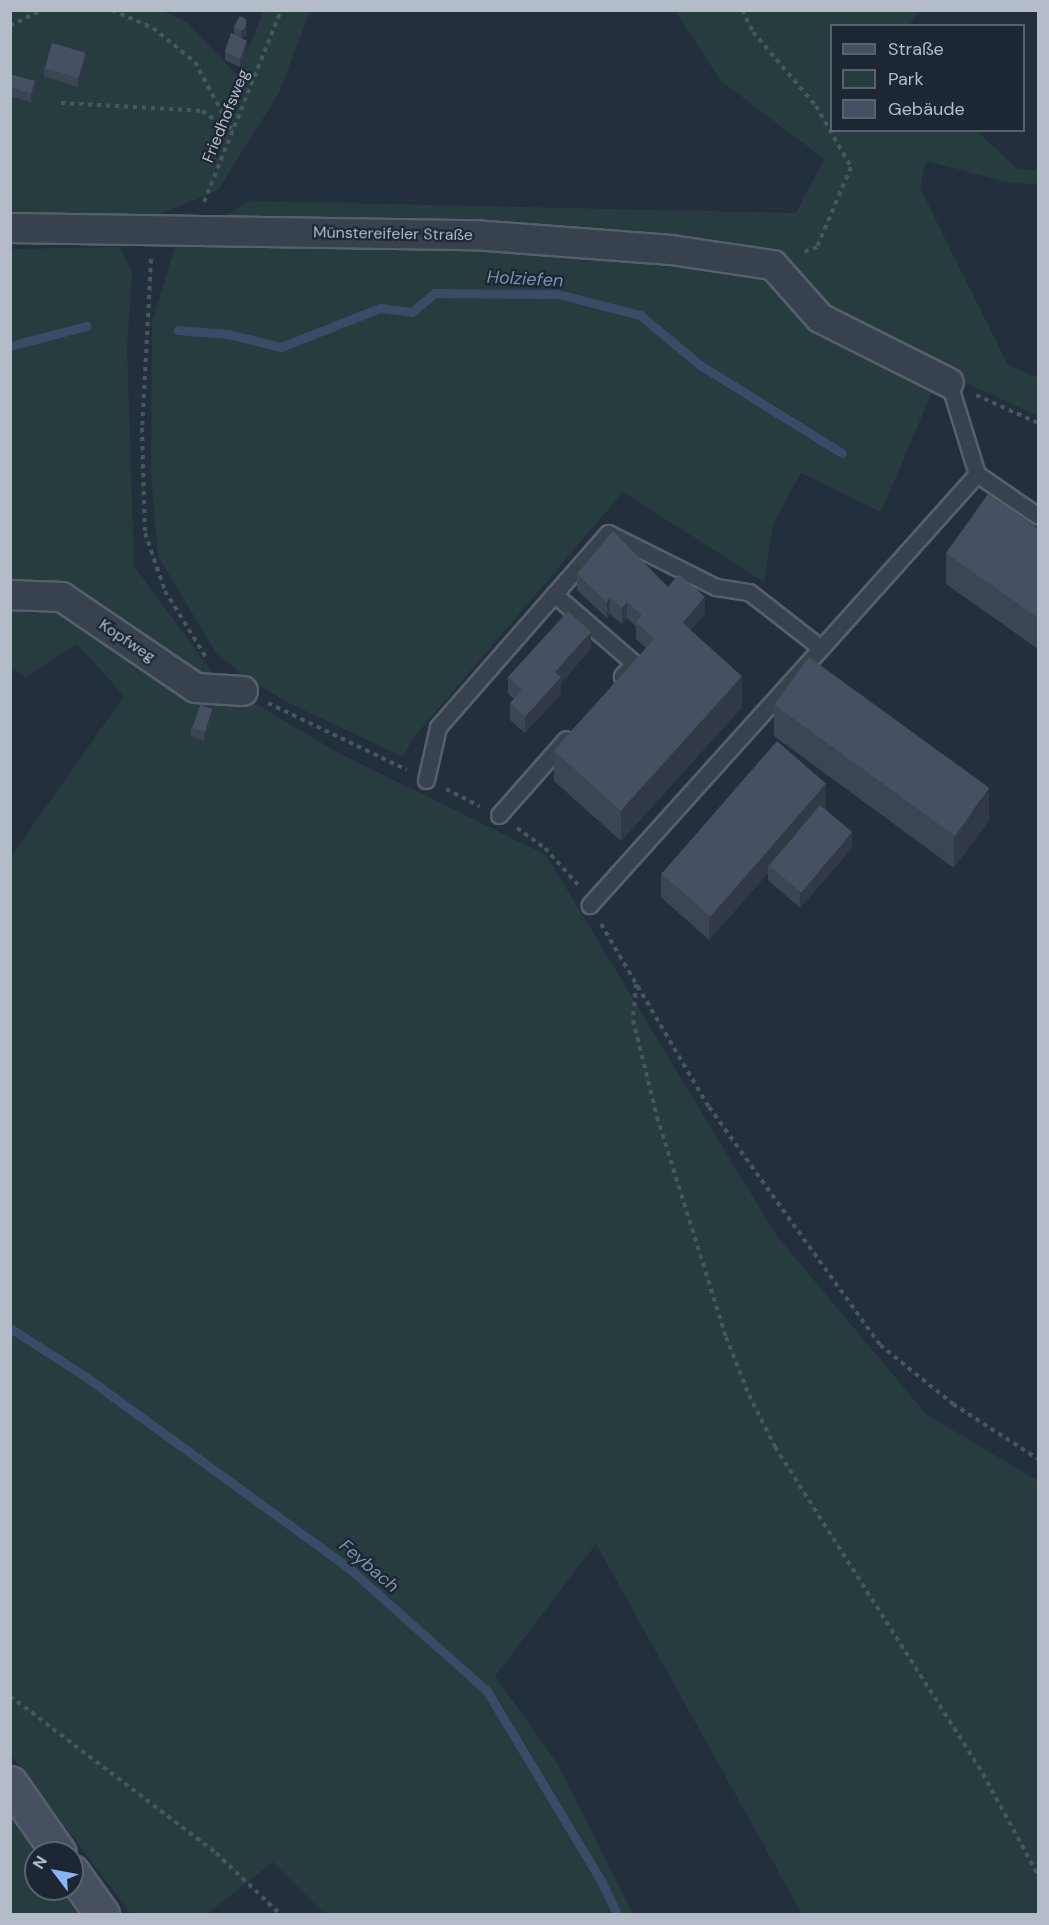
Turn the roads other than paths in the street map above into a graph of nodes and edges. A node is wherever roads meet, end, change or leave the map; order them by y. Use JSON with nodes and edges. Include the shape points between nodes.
{"nodes":[{"id":1,"x":10,"y":228,"type":"edge"},
{"id":2,"x":949,"y":383,"type":"joint"},
{"id":3,"x":977,"y":474,"type":"junction"},
{"id":4,"x":1038,"y":516,"type":"edge"},
{"id":5,"x":554,"y":594,"type":"junction"},
{"id":6,"x":10,"y":595,"type":"edge"},
{"id":7,"x":821,"y":648,"type":"junction"},
{"id":8,"x":610,"y":690,"type":"edge"},
{"id":9,"x":243,"y":691,"type":"road end"},
{"id":10,"x":578,"y":726,"type":"edge"},
{"id":11,"x":426,"y":780,"type":"road end"},
{"id":12,"x":499,"y":815,"type":"road end"},
{"id":13,"x":590,"y":905,"type":"road end"},
{"id":14,"x":10,"y":1783,"type":"edge"},
{"id":15,"x":51,"y":1841,"type":"edge"},
{"id":16,"x":84,"y":1889,"type":"edge"},
{"id":17,"x":102,"y":1914,"type":"edge"}],
"edges":[{"from":1,"to":2,"type":"street","name":"Münstereifeler Straße","via":[[473,235],[671,250],[773,265],[820,318]]},
{"from":2,"to":3,"type":"lane"},
{"from":3,"to":4,"type":"lane"},
{"from":3,"to":7,"type":"lane"},
{"from":5,"to":7,"type":"lane","via":[[608,533],[716,587],[749,592]]},
{"from":5,"to":8,"type":"lane","via":[[634,663]]},
{"from":5,"to":11,"type":"lane","via":[[438,727]]},
{"from":6,"to":9,"type":"street","name":"Kopfweg","via":[[62,597],[196,687]]},
{"from":7,"to":13,"type":"lane"},
{"from":10,"to":12,"type":"lane"},
{"from":14,"to":15,"type":"main road"},
{"from":16,"to":17,"type":"main road"}]}
